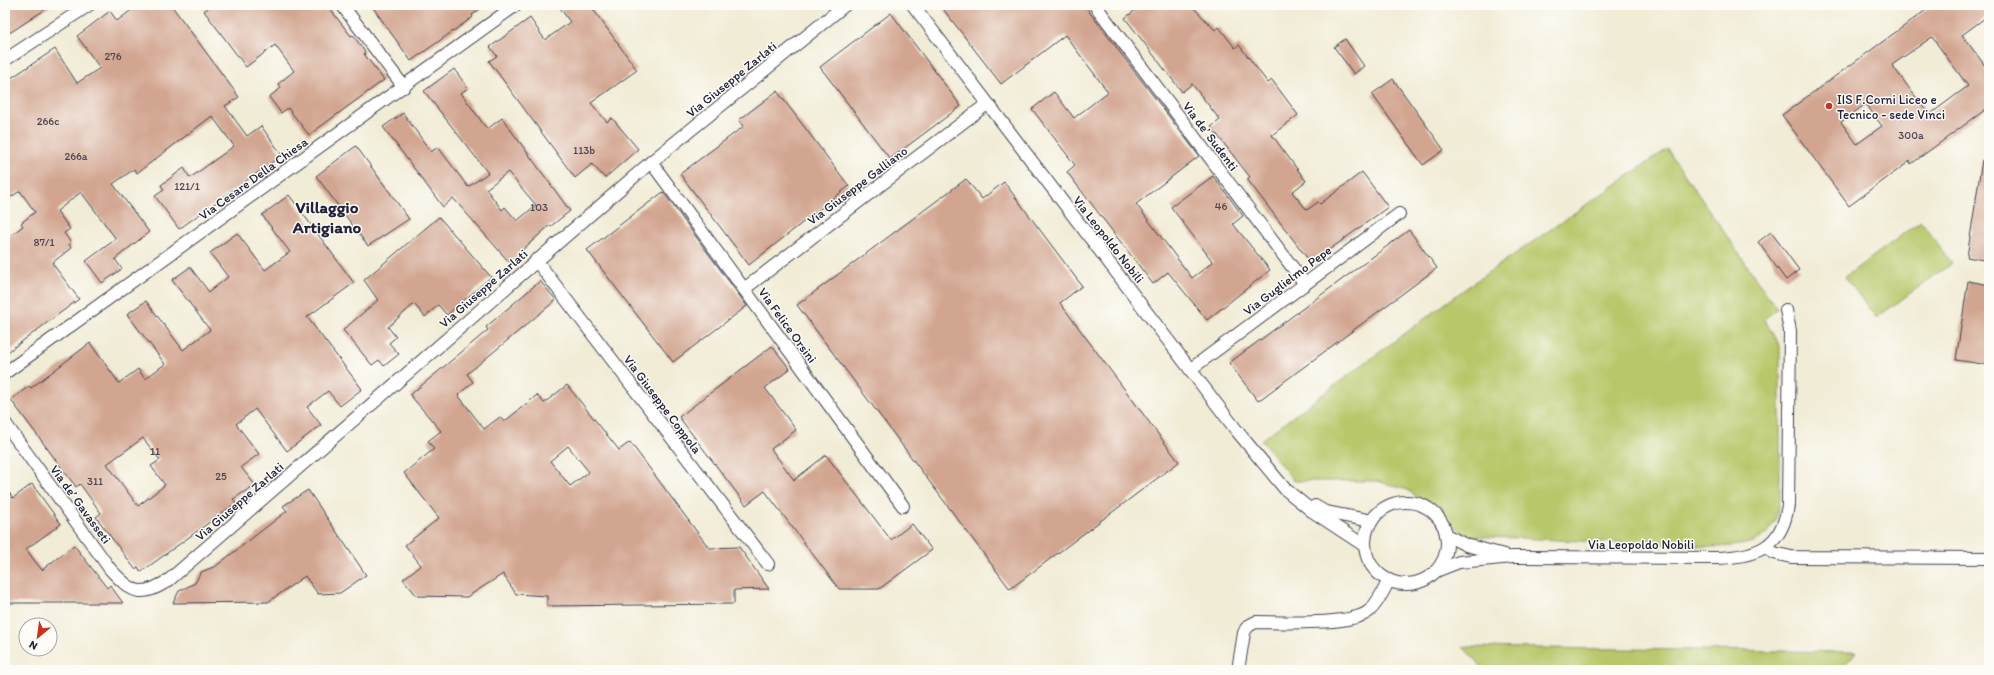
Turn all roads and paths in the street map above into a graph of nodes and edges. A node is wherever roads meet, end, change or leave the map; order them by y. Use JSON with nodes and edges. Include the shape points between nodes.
{"nodes":[{"id":1,"x":89,"y":5,"type":"edge"},
{"id":2,"x":342,"y":5,"type":"edge"},
{"id":3,"x":516,"y":5,"type":"edge"},
{"id":4,"x":845,"y":5,"type":"edge"},
{"id":5,"x":913,"y":5,"type":"edge"},
{"id":6,"x":1095,"y":5,"type":"edge"},
{"id":7,"x":5,"y":60,"type":"edge"},
{"id":8,"x":404,"y":87,"type":"junction"},
{"id":9,"x":987,"y":104,"type":"junction"},
{"id":10,"x":650,"y":162,"type":"junction"},
{"id":11,"x":1399,"y":214,"type":"dead end"},
{"id":12,"x":536,"y":260,"type":"junction"},
{"id":13,"x":1305,"y":284,"type":"junction"},
{"id":14,"x":744,"y":289,"type":"junction"},
{"id":15,"x":1786,"y":310,"type":"dead end"},
{"id":16,"x":1191,"y":369,"type":"junction"},
{"id":17,"x":5,"y":373,"type":"edge"},
{"id":18,"x":5,"y":423,"type":"edge"},
{"id":19,"x":1285,"y":489,"type":"junction"},
{"id":20,"x":903,"y":506,"type":"dead end"},
{"id":21,"x":1372,"y":521,"type":"junction"},
{"id":22,"x":1446,"y":535,"type":"junction"},
{"id":23,"x":1365,"y":546,"type":"junction"},
{"id":24,"x":1766,"y":547,"type":"junction"},
{"id":25,"x":1513,"y":557,"type":"junction"},
{"id":26,"x":1989,"y":558,"type":"edge"},
{"id":27,"x":768,"y":564,"type":"dead end"},
{"id":28,"x":1436,"y":571,"type":"junction"},
{"id":29,"x":1390,"y":580,"type":"junction"},
{"id":30,"x":142,"y":592,"type":"joint"},
{"id":31,"x":1238,"y":670,"type":"edge"}],
"edges":[{"from":1,"to":7,"type":"street"},
{"from":2,"to":8,"type":"street"},
{"from":3,"to":8,"type":"street","name":"Via Cesare Della Chiesa"},
{"from":4,"to":10,"type":"street","name":"Via Giuseppe Zarlati"},
{"from":5,"to":9,"type":"street","name":"Via Leopoldo Nobili"},
{"from":6,"to":13,"type":"street","name":"Via de’ Sudenti"},
{"from":8,"to":17,"type":"street","name":"Via Cesare Della Chiesa"},
{"from":9,"to":14,"type":"street","name":"Via Giuseppe Galliano"},
{"from":9,"to":16,"type":"street","name":"Via Leopoldo Nobili"},
{"from":10,"to":12,"type":"street","name":"Via Giuseppe Zarlati"},
{"from":10,"to":14,"type":"street","name":"Via Felice Orsini"},
{"from":11,"to":13,"type":"street","name":"Via Guglielmo Pepe"},
{"from":12,"to":27,"type":"street","name":"Via Giuseppe Coppola"},
{"from":12,"to":30,"type":"street","name":"Via Giuseppe Zarlati","via":[[169,580],[152,590]]},
{"from":13,"to":16,"type":"street","name":"Via Guglielmo Pepe"},
{"from":14,"to":20,"type":"street","name":"Via Felice Orsini"},
{"from":15,"to":24,"type":"street","name":"Via Leopoldo Nobili","via":[[1790,331],[1788,505],[1780,532]]},
{"from":16,"to":19,"type":"street","name":"Via Leopoldo Nobili","via":[[1237,431]]},
{"from":18,"to":30,"type":"street","name":"Via de’ Gavasseti","via":[[110,569],[120,580]]},
{"from":19,"to":21,"type":"street","name":"Via Leopoldo Nobili","via":[[1325,512]]},
{"from":19,"to":23,"type":"street","name":"Via Leopoldo Nobili"},
{"from":21,"to":22,"type":"street","via":[[1390,505],[1414,503],[1435,514]]},
{"from":21,"to":23,"type":"street"},
{"from":22,"to":25,"type":"street","name":"Via Leopoldo Nobili","via":[[1466,545]]},
{"from":22,"to":28,"type":"street","via":[[1444,558]]},
{"from":23,"to":29,"type":"street","via":[[1376,570]]},
{"from":24,"to":25,"type":"street","name":"Via Leopoldo Nobili","via":[[1744,556],[1719,558]]},
{"from":24,"to":26,"type":"street","via":[[1774,553],[1791,557]]},
{"from":25,"to":28,"type":"street","name":"Via Leopoldo Nobili","via":[[1459,562]]},
{"from":28,"to":29,"type":"street","via":[[1414,583],[1397,583]]},
{"from":29,"to":31,"type":"street","via":[[1378,601],[1369,612],[1362,615],[1330,622],[1251,624],[1246,627],[1244,633]]}]}
